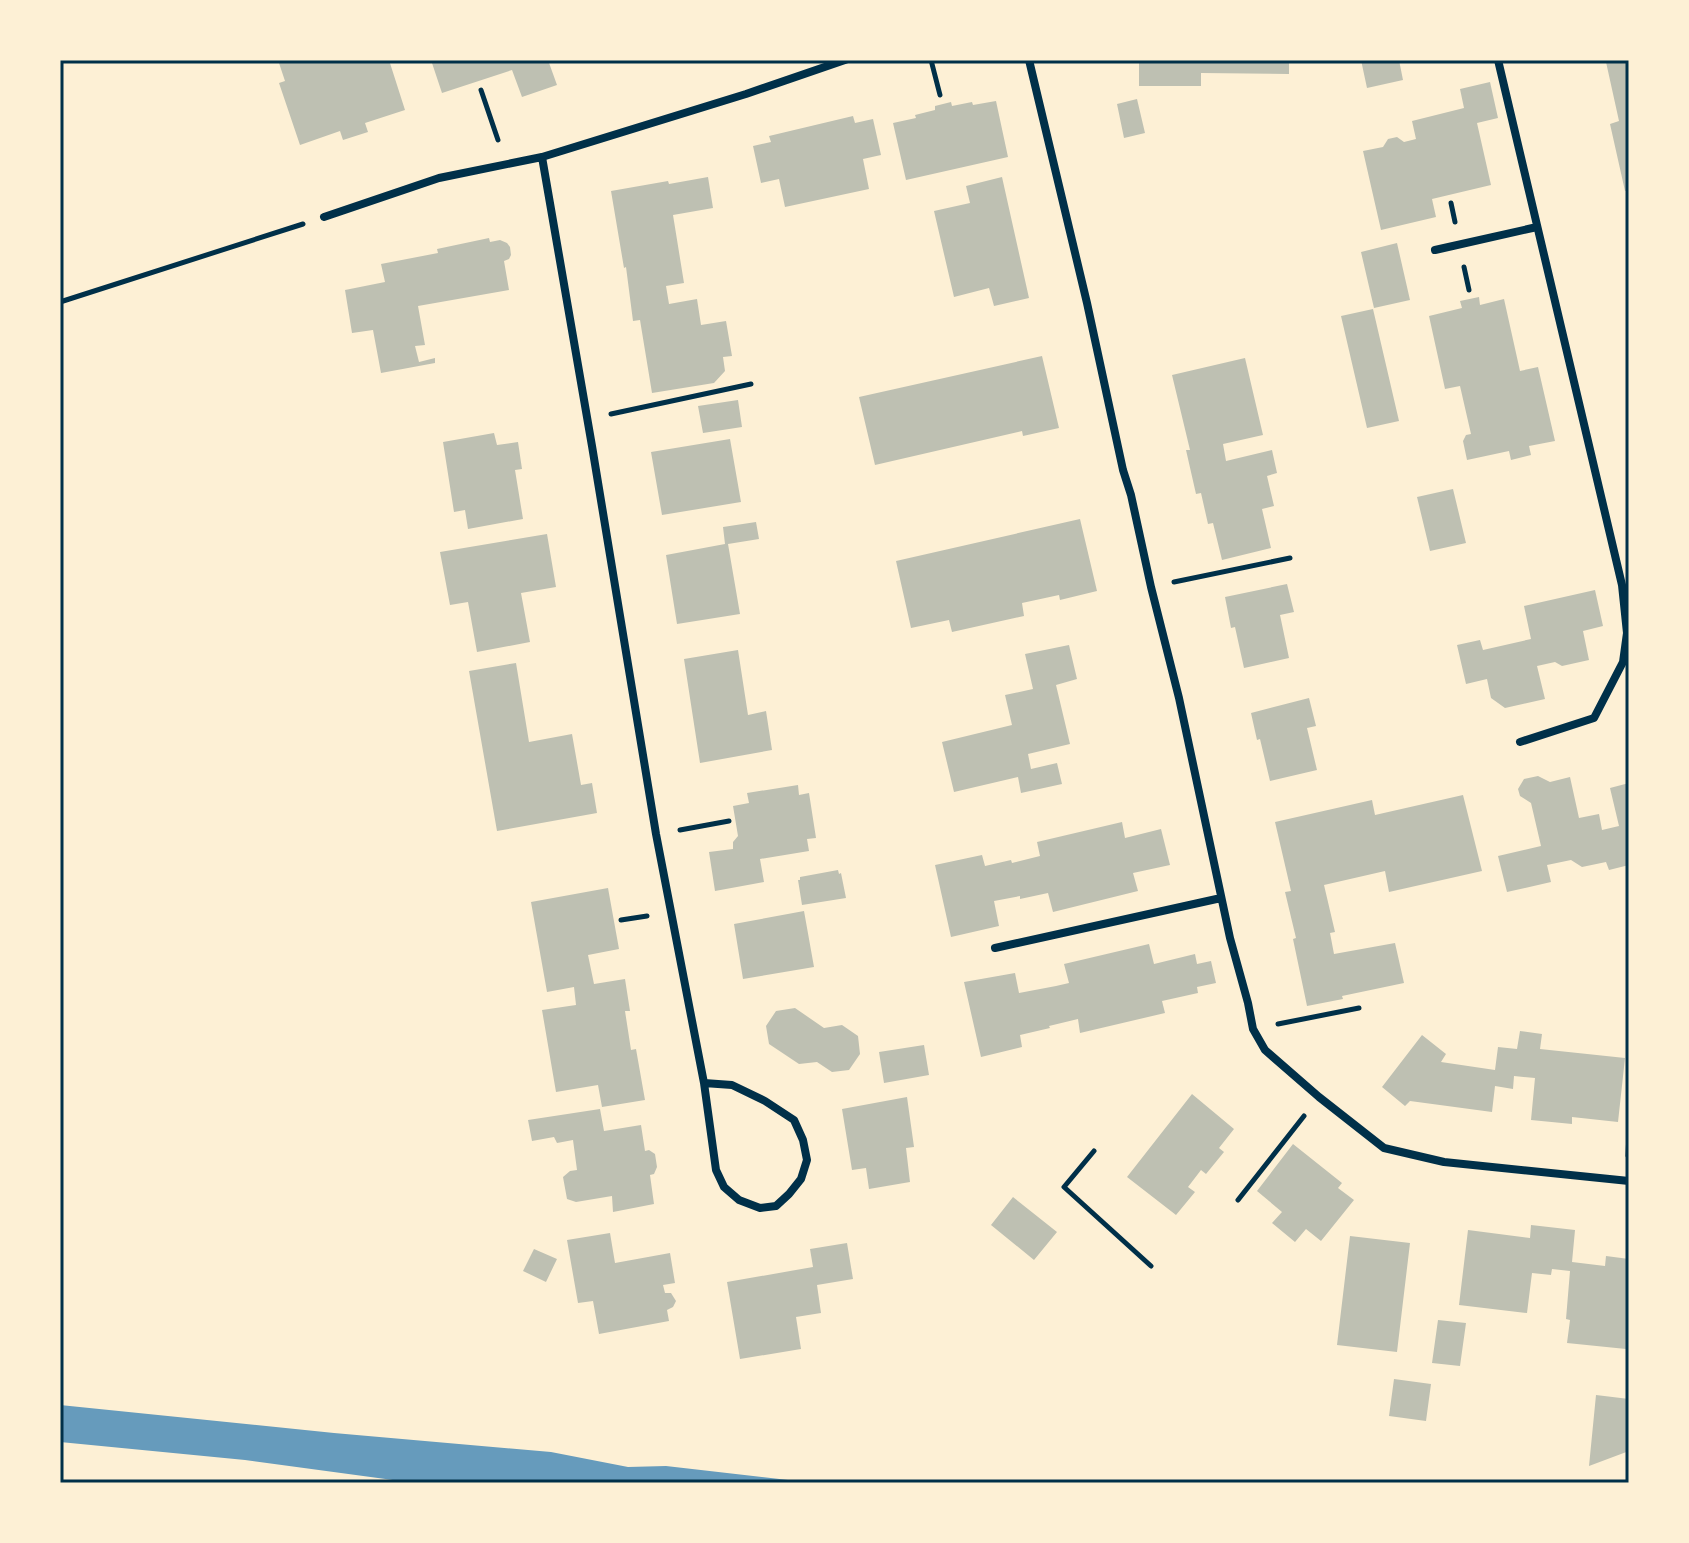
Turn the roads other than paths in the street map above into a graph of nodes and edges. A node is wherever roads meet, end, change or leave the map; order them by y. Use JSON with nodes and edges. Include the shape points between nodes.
{"nodes":[{"id":1,"x":845,"y":60,"type":"edge"},
{"id":2,"x":1029,"y":60,"type":"edge"},
{"id":3,"x":1498,"y":60,"type":"edge"},
{"id":4,"x":542,"y":157,"type":"junction"},
{"id":5,"x":324,"y":217,"type":"road end"},
{"id":6,"x":1537,"y":227,"type":"junction"},
{"id":7,"x":1435,"y":250,"type":"dead end"},
{"id":8,"x":1520,"y":742,"type":"dead end"},
{"id":9,"x":1221,"y":898,"type":"junction"},
{"id":10,"x":995,"y":948,"type":"dead end"},
{"id":11,"x":704,"y":1083,"type":"junction"},
{"id":12,"x":1629,"y":1181,"type":"edge"}],
"edges":[{"from":1,"to":4,"type":"street"},
{"from":2,"to":9,"type":"street"},
{"from":3,"to":6,"type":"street"},
{"from":4,"to":5,"type":"street","via":[[439,178]]},
{"from":4,"to":11,"type":"street","via":[[656,834]]},
{"from":6,"to":7,"type":"street"},
{"from":6,"to":8,"type":"street","via":[[1622,585],[1627,633],[1623,662],[1594,718]]},
{"from":9,"to":10,"type":"street"},
{"from":9,"to":12,"type":"street","via":[[1253,1029],[1265,1050],[1384,1148],[1444,1162]]},
{"from":11,"to":11,"type":"street","via":[[716,1170],[724,1187],[760,1208],[776,1206],[801,1179],[807,1160],[794,1120],[732,1085]]}]}
